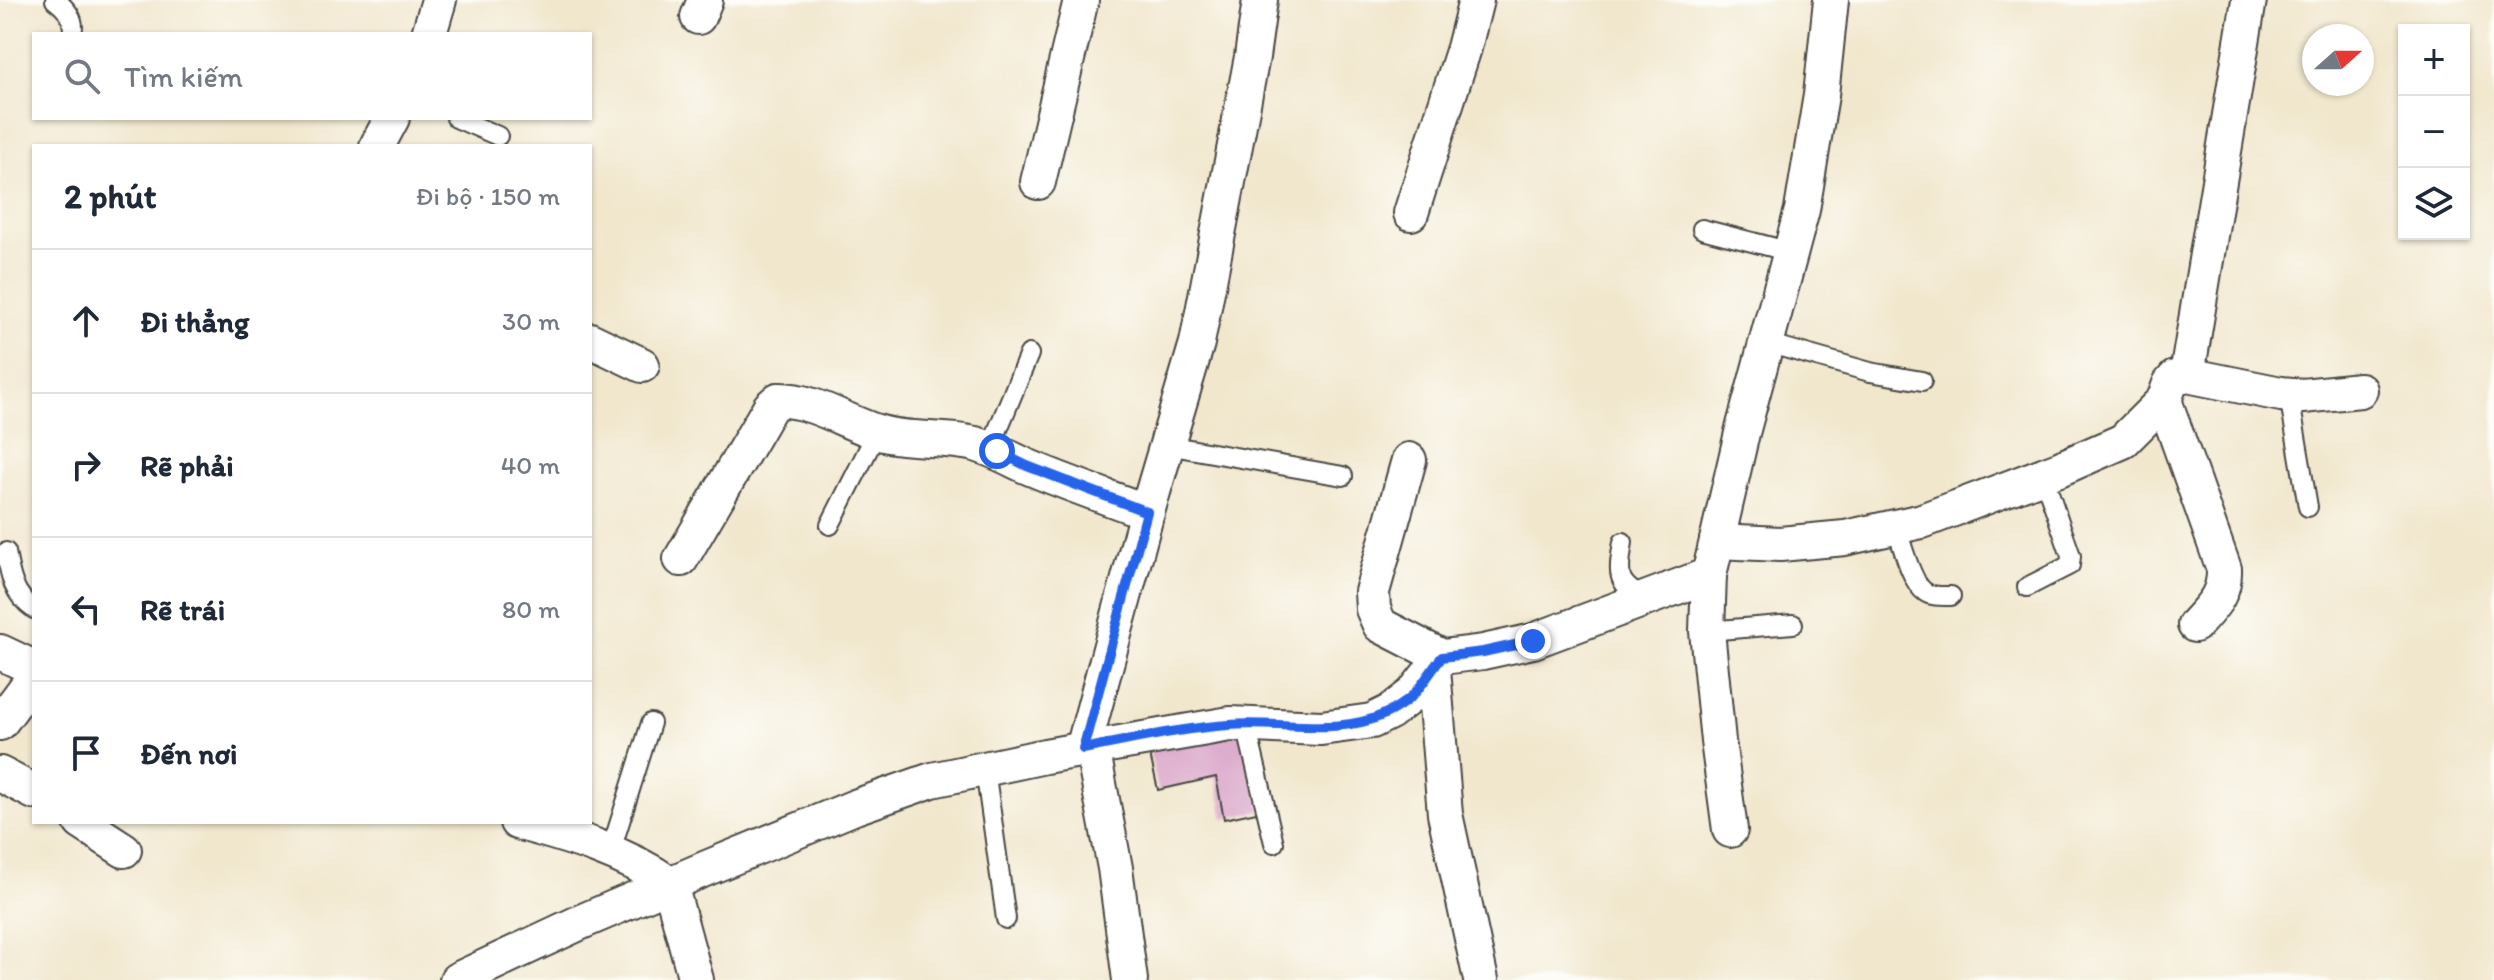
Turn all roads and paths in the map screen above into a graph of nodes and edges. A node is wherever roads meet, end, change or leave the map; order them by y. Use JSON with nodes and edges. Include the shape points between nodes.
{"nodes":[{"id":1,"x":55,"y":0,"type":"edge"},
{"id":2,"x":439,"y":0,"type":"edge"},
{"id":3,"x":1081,"y":0,"type":"edge"},
{"id":4,"x":1260,"y":0,"type":"edge"},
{"id":5,"x":1476,"y":0,"type":"edge"},
{"id":6,"x":1831,"y":0,"type":"edge"},
{"id":7,"x":2249,"y":0,"type":"edge"},
{"id":8,"x":72,"y":32,"type":"edge"},
{"id":9,"x":430,"y":32,"type":"edge"},
{"id":10,"x":391,"y":120,"type":"edge"},
{"id":11,"x":461,"y":120,"type":"edge"},
{"id":12,"x":498,"y":136,"type":"dead end"},
{"id":13,"x":378,"y":144,"type":"edge"},
{"id":14,"x":1038,"y":182,"type":"dead end"},
{"id":15,"x":1411,"y":213,"type":"dead end"},
{"id":16,"x":1702,"y":229,"type":"dead end"},
{"id":17,"x":1791,"y":252,"type":"junction"},
{"id":18,"x":592,"y":341,"type":"edge"},
{"id":19,"x":1767,"y":343,"type":"junction"},
{"id":20,"x":1029,"y":354,"type":"dead end"},
{"id":21,"x":642,"y":365,"type":"dead end"},
{"id":22,"x":2187,"y":375,"type":"junction"},
{"id":23,"x":1922,"y":381,"type":"dead end"},
{"id":24,"x":2360,"y":390,"type":"dead end"},
{"id":25,"x":2289,"y":395,"type":"junction"},
{"id":26,"x":2164,"y":400,"type":"junction"},
{"id":27,"x":877,"y":432,"type":"junction"},
{"id":28,"x":1167,"y":445,"type":"junction"},
{"id":29,"x":990,"y":449,"type":"junction"},
{"id":30,"x":1409,"y":460,"type":"dead end"},
{"id":31,"x":2043,"y":475,"type":"junction"},
{"id":32,"x":1343,"y":476,"type":"dead end"},
{"id":33,"x":2308,"y":507,"type":"dead end"},
{"id":34,"x":1147,"y":512,"type":"junction"},
{"id":35,"x":830,"y":525,"type":"dead end"},
{"id":36,"x":1896,"y":527,"type":"junction"},
{"id":37,"x":1717,"y":541,"type":"junction"},
{"id":38,"x":1623,"y":542,"type":"dead end"},
{"id":39,"x":6,"y":552,"type":"dead end"},
{"id":40,"x":681,"y":559,"type":"dead end"},
{"id":41,"x":1709,"y":575,"type":"junction"},
{"id":42,"x":2027,"y":587,"type":"dead end"},
{"id":43,"x":1951,"y":596,"type":"dead end"},
{"id":44,"x":1646,"y":599,"type":"junction"},
{"id":45,"x":32,"y":608,"type":"edge"},
{"id":46,"x":1793,"y":624,"type":"dead end"},
{"id":47,"x":2195,"y":625,"type":"dead end"},
{"id":48,"x":1707,"y":631,"type":"junction"},
{"id":49,"x":0,"y":652,"type":"edge"},
{"id":50,"x":1437,"y":663,"type":"junction"},
{"id":51,"x":32,"y":667,"type":"edge"},
{"id":52,"x":32,"y":680,"type":"edge"},
{"id":53,"x":0,"y":723,"type":"edge"},
{"id":54,"x":651,"y":723,"type":"dead end"},
{"id":55,"x":1246,"y":725,"type":"junction"},
{"id":56,"x":1088,"y":748,"type":"junction"},
{"id":57,"x":985,"y":769,"type":"junction"},
{"id":58,"x":0,"y":774,"type":"edge"},
{"id":59,"x":32,"y":791,"type":"edge"},
{"id":60,"x":84,"y":824,"type":"edge"},
{"id":61,"x":524,"y":824,"type":"edge"},
{"id":62,"x":1730,"y":830,"type":"dead end"},
{"id":63,"x":1274,"y":843,"type":"dead end"},
{"id":64,"x":124,"y":850,"type":"dead end"},
{"id":65,"x":611,"y":850,"type":"junction"},
{"id":66,"x":670,"y":884,"type":"junction"},
{"id":67,"x":1006,"y":919,"type":"dead end"},
{"id":68,"x":457,"y":980,"type":"edge"},
{"id":69,"x":696,"y":980,"type":"edge"},
{"id":70,"x":1130,"y":980,"type":"edge"},
{"id":71,"x":1481,"y":980,"type":"edge"}],
"edges":[{"from":1,"to":8,"type":"lane","via":[[67,9]]},
{"from":2,"to":9,"type":"street"},
{"from":3,"to":14,"type":"street"},
{"from":4,"to":28,"type":"street","via":[[1197,343]]},
{"from":5,"to":15,"type":"street"},
{"from":6,"to":17,"type":"street","via":[[1821,95]]},
{"from":7,"to":22,"type":"street"},
{"from":10,"to":13,"type":"street"},
{"from":11,"to":12,"type":"lane"},
{"from":16,"to":17,"type":"lane"},
{"from":17,"to":19,"type":"street"},
{"from":18,"to":21,"type":"street"},
{"from":19,"to":23,"type":"lane"},
{"from":19,"to":37,"type":"street"},
{"from":20,"to":29,"type":"lane"},
{"from":22,"to":25,"type":"street"},
{"from":22,"to":26,"type":"street","via":[[2175,378]]},
{"from":24,"to":25,"type":"street"},
{"from":25,"to":33,"type":"lane"},
{"from":26,"to":31,"type":"street","via":[[2123,441]]},
{"from":26,"to":47,"type":"street","via":[[2224,569],[2219,599]]},
{"from":27,"to":29,"type":"street"},
{"from":27,"to":35,"type":"lane"},
{"from":27,"to":40,"type":"street","via":[[778,400]]},
{"from":28,"to":32,"type":"lane"},
{"from":28,"to":34,"type":"street"},
{"from":29,"to":34,"type":"street"},
{"from":30,"to":50,"type":"street","via":[[1372,592],[1373,609],[1380,625]]},
{"from":31,"to":36,"type":"street"},
{"from":31,"to":42,"type":"lane","via":[[2070,565]]},
{"from":34,"to":56,"type":"street"},
{"from":36,"to":37,"type":"street","via":[[1780,544]]},
{"from":36,"to":43,"type":"lane","via":[[1916,583],[1935,596]]},
{"from":37,"to":41,"type":"street"},
{"from":38,"to":44,"type":"lane","via":[[1621,579],[1626,589]]},
{"from":39,"to":45,"type":"lane","via":[[12,583]]},
{"from":41,"to":44,"type":"street"},
{"from":41,"to":48,"type":"street"},
{"from":44,"to":50,"type":"street","via":[[1533,641]]},
{"from":46,"to":48,"type":"lane"},
{"from":48,"to":62,"type":"street"},
{"from":49,"to":51,"type":"street"},
{"from":50,"to":55,"type":"street","via":[[1413,694],[1372,721],[1321,728]]},
{"from":50,"to":71,"type":"street","via":[[1445,814]]},
{"from":52,"to":53,"type":"street"},
{"from":54,"to":65,"type":"lane"},
{"from":55,"to":56,"type":"street"},
{"from":55,"to":63,"type":"lane"},
{"from":56,"to":57,"type":"street"},
{"from":56,"to":70,"type":"street","via":[[1115,868]]},
{"from":57,"to":66,"type":"street","via":[[932,780],[855,807]]},
{"from":57,"to":67,"type":"lane"},
{"from":58,"to":59,"type":"street"},
{"from":60,"to":64,"type":"street"},
{"from":61,"to":65,"type":"street"},
{"from":65,"to":66,"type":"street"},
{"from":66,"to":68,"type":"street"},
{"from":66,"to":69,"type":"street"}]}
